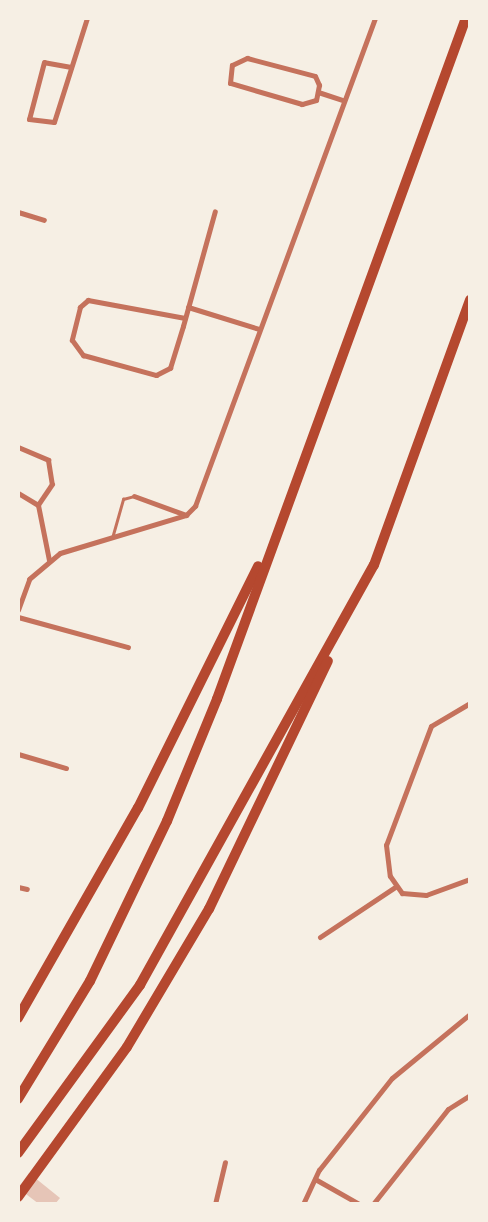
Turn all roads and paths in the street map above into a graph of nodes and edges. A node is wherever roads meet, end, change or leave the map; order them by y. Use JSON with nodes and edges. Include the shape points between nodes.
{"nodes":[{"id":1,"x":87,"y":18,"type":"edge"},
{"id":2,"x":375,"y":18,"type":"edge"},
{"id":3,"x":465,"y":18,"type":"edge"},
{"id":4,"x":71,"y":67,"type":"junction"},
{"id":5,"x":318,"y":92,"type":"junction"},
{"id":6,"x":343,"y":100,"type":"junction"},
{"id":7,"x":215,"y":211,"type":"dead end"},
{"id":8,"x":18,"y":212,"type":"edge"},
{"id":9,"x":44,"y":220,"type":"dead end"},
{"id":10,"x":470,"y":300,"type":"edge"},
{"id":11,"x":188,"y":307,"type":"junction"},
{"id":12,"x":185,"y":318,"type":"junction"},
{"id":13,"x":259,"y":329,"type":"junction"},
{"id":14,"x":18,"y":447,"type":"edge"},
{"id":15,"x":18,"y":493,"type":"edge"},
{"id":16,"x":134,"y":496,"type":"joint"},
{"id":17,"x":38,"y":505,"type":"junction"},
{"id":18,"x":186,"y":515,"type":"junction"},
{"id":19,"x":279,"y":526,"type":"junction"},
{"id":20,"x":112,"y":539,"type":"junction"},
{"id":21,"x":49,"y":560,"type":"junction"},
{"id":22,"x":374,"y":565,"type":"junction"},
{"id":23,"x":18,"y":610,"type":"edge"},
{"id":24,"x":18,"y":617,"type":"edge"},
{"id":25,"x":128,"y":647,"type":"dead end"},
{"id":26,"x":470,"y":703,"type":"edge"},
{"id":27,"x":18,"y":754,"type":"edge"},
{"id":28,"x":66,"y":768,"type":"dead end"},
{"id":29,"x":470,"y":879,"type":"edge"},
{"id":30,"x":18,"y":887,"type":"edge"},
{"id":31,"x":395,"y":887,"type":"junction"},
{"id":32,"x":27,"y":889,"type":"dead end"},
{"id":33,"x":320,"y":937,"type":"dead end"},
{"id":34,"x":470,"y":1014,"type":"edge"},
{"id":35,"x":18,"y":1018,"type":"edge"},
{"id":36,"x":470,"y":1095,"type":"edge"},
{"id":37,"x":18,"y":1099,"type":"edge"},
{"id":38,"x":18,"y":1154,"type":"edge"},
{"id":39,"x":225,"y":1162,"type":"dead end"},
{"id":40,"x":315,"y":1179,"type":"junction"},
{"id":41,"x":18,"y":1197,"type":"edge"},
{"id":42,"x":216,"y":1204,"type":"edge"},
{"id":43,"x":303,"y":1204,"type":"edge"},
{"id":44,"x":359,"y":1204,"type":"edge"},
{"id":45,"x":373,"y":1204,"type":"edge"}],
"edges":[{"from":1,"to":4,"type":"street"},
{"from":2,"to":6,"type":"street"},
{"from":3,"to":19,"type":"highway"},
{"from":4,"to":4,"type":"street","via":[[54,122],[28,117],[44,62]]},
{"from":5,"to":5,"type":"street","via":[[316,100],[302,104],[248,90],[228,77],[232,65],[247,58],[308,72]]},
{"from":5,"to":6,"type":"street"},
{"from":6,"to":13,"type":"street"},
{"from":7,"to":11,"type":"street"},
{"from":8,"to":9,"type":"street"},
{"from":10,"to":22,"type":"highway"},
{"from":11,"to":12,"type":"street"},
{"from":11,"to":13,"type":"street"},
{"from":12,"to":12,"type":"street","via":[[88,300],[80,307],[72,340],[83,355],[163,374],[170,368]]},
{"from":13,"to":18,"type":"street","via":[[195,506]]},
{"from":14,"to":17,"type":"street","via":[[40,454],[51,469],[52,484]]},
{"from":15,"to":17,"type":"street"},
{"from":16,"to":18,"type":"street"},
{"from":16,"to":20,"type":"lane","via":[[123,499]]},
{"from":17,"to":21,"type":"street"},
{"from":18,"to":20,"type":"street"},
{"from":19,"to":35,"type":"highway","via":[[138,808]]},
{"from":19,"to":37,"type":"highway","via":[[167,821],[90,981]]},
{"from":20,"to":21,"type":"street"},
{"from":21,"to":23,"type":"street","via":[[29,579]]},
{"from":22,"to":38,"type":"highway","via":[[140,986]]},
{"from":22,"to":41,"type":"highway","via":[[209,909],[128,1047]]},
{"from":24,"to":25,"type":"street"},
{"from":26,"to":31,"type":"street","via":[[450,711],[421,742],[387,836]]},
{"from":27,"to":28,"type":"street"},
{"from":29,"to":31,"type":"street","via":[[426,895]]},
{"from":30,"to":32,"type":"street"},
{"from":31,"to":33,"type":"street"},
{"from":34,"to":40,"type":"street","via":[[392,1078]]},
{"from":36,"to":45,"type":"street","via":[[448,1109]]},
{"from":39,"to":42,"type":"street"},
{"from":40,"to":43,"type":"street"},
{"from":40,"to":44,"type":"street"}]}
